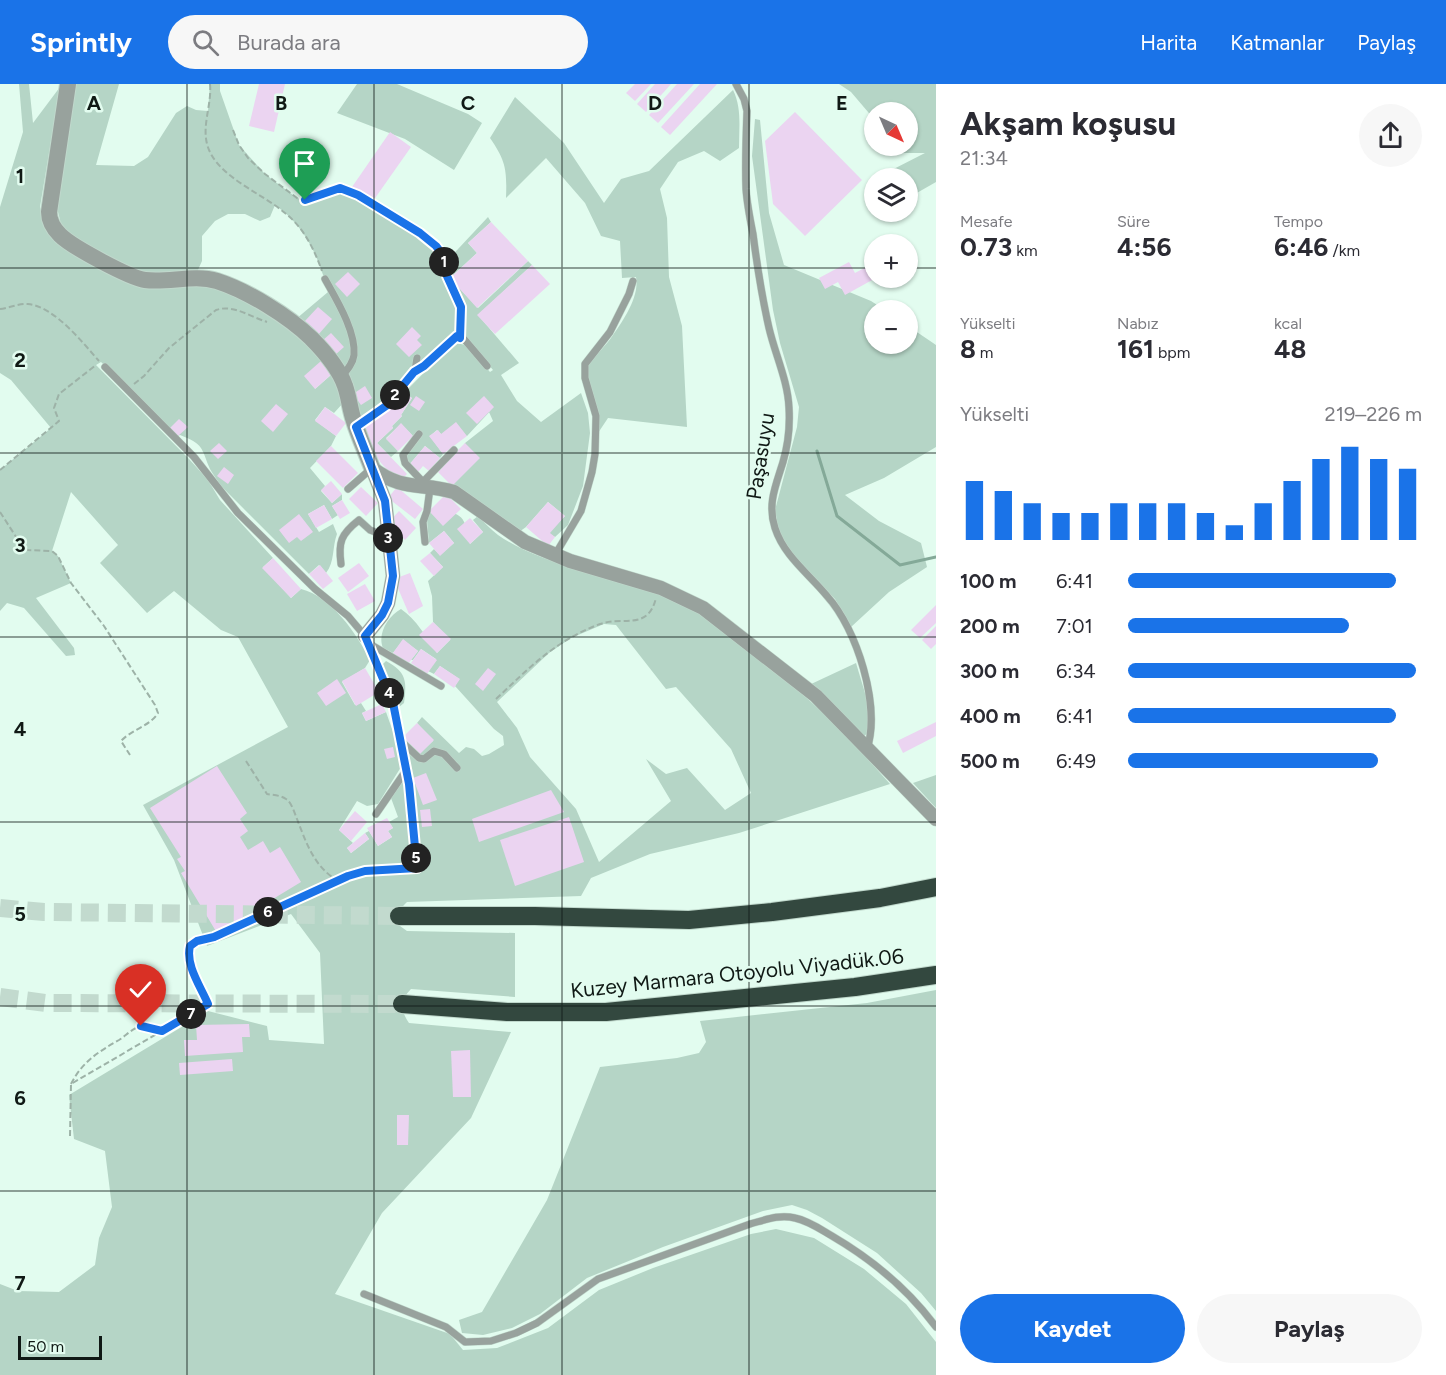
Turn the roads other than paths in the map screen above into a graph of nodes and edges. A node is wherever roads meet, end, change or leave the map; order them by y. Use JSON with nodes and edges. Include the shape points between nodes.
{"nodes":[{"id":1,"x":68,"y":84,"type":"edge"},
{"id":2,"x":736,"y":84,"type":"edge"},
{"id":3,"x":325,"y":279,"type":"road end"},
{"id":4,"x":633,"y":281,"type":"dead end"},
{"id":5,"x":417,"y":358,"type":"dead end"},
{"id":6,"x":488,"y":366,"type":"dead end"},
{"id":7,"x":105,"y":367,"type":"dead end"},
{"id":8,"x":414,"y":372,"type":"junction"},
{"id":9,"x":341,"y":377,"type":"junction"},
{"id":10,"x":356,"y":427,"type":"junction"},
{"id":11,"x":419,"y":434,"type":"dead end"},
{"id":12,"x":454,"y":450,"type":"dead end"},
{"id":13,"x":372,"y":468,"type":"junction"},
{"id":14,"x":423,"y":485,"type":"junction"},
{"id":15,"x":348,"y":489,"type":"dead end"},
{"id":16,"x":388,"y":537,"type":"junction"},
{"id":17,"x":425,"y":542,"type":"dead end"},
{"id":18,"x":555,"y":555,"type":"junction"},
{"id":19,"x":341,"y":564,"type":"dead end"},
{"id":20,"x":367,"y":640,"type":"junction"},
{"id":21,"x":441,"y":686,"type":"dead end"},
{"id":22,"x":401,"y":741,"type":"junction"},
{"id":23,"x":867,"y":749,"type":"junction"},
{"id":24,"x":457,"y":768,"type":"dead end"},
{"id":25,"x":407,"y":769,"type":"junction"},
{"id":26,"x":376,"y":814,"type":"dead end"},
{"id":27,"x":936,"y":819,"type":"edge"},
{"id":28,"x":417,"y":868,"type":"road end"},
{"id":29,"x":936,"y":887,"type":"edge"},
{"id":30,"x":399,"y":916,"type":"tunnel mouth"},
{"id":31,"x":936,"y":975,"type":"edge"},
{"id":32,"x":402,"y":1004,"type":"tunnel mouth"},
{"id":33,"x":364,"y":1294,"type":"dead end"},
{"id":34,"x":936,"y":1327,"type":"edge"}],
"edges":[{"from":1,"to":9,"type":"street","via":[[49,212],[50,222],[61,236],[144,280],[199,278],[236,288],[283,317],[318,345]]},
{"from":2,"to":23,"type":"lane","name":"Paşasuyu","via":[[747,111],[747,190],[758,270],[789,407],[787,441],[771,514],[785,550],[829,597],[849,629],[872,705]]},
{"from":3,"to":9,"type":"lane","via":[[342,311],[354,354]]},
{"from":4,"to":18,"type":"lane","via":[[610,332],[585,364],[596,416],[592,472],[581,511]]},
{"from":5,"to":8,"type":"lane"},
{"from":6,"to":8,"type":"lane","via":[[457,336]]},
{"from":7,"to":20,"type":"lane","via":[[194,457],[238,513],[348,616]]},
{"from":8,"to":10,"type":"lane","via":[[386,406]]},
{"from":9,"to":10,"type":"street"},
{"from":10,"to":13,"type":"street"},
{"from":11,"to":14,"type":"lane","via":[[403,455]]},
{"from":12,"to":14,"type":"lane"},
{"from":13,"to":14,"type":"street","via":[[396,482]]},
{"from":13,"to":15,"type":"lane"},
{"from":13,"to":16,"type":"street","via":[[385,501]]},
{"from":14,"to":17,"type":"lane","via":[[427,511],[423,522]]},
{"from":14,"to":18,"type":"street","via":[[454,492],[525,542]]},
{"from":16,"to":19,"type":"lane","via":[[370,530],[359,520],[342,538]]},
{"from":16,"to":20,"type":"street","via":[[392,591]]},
{"from":18,"to":23,"type":"street","via":[[656,586],[703,608],[816,696]]},
{"from":20,"to":21,"type":"lane"},
{"from":20,"to":22,"type":"lane","via":[[393,703]]},
{"from":22,"to":24,"type":"lane","via":[[419,758],[439,752]]},
{"from":22,"to":25,"type":"lane"},
{"from":23,"to":27,"type":"street"},
{"from":25,"to":26,"type":"lane"},
{"from":25,"to":28,"type":"lane"},
{"from":29,"to":30,"type":"highway","via":[[859,901],[689,920]]},
{"from":31,"to":32,"type":"highway","name":"Kuzey Marmara Otoyolu Viyadük.06","via":[[606,1012],[507,1012]]},
{"from":33,"to":34,"type":"lane","via":[[446,1327],[465,1342],[490,1341],[537,1323],[598,1280],[775,1216],[810,1223],[859,1251],[907,1291]]}]}
